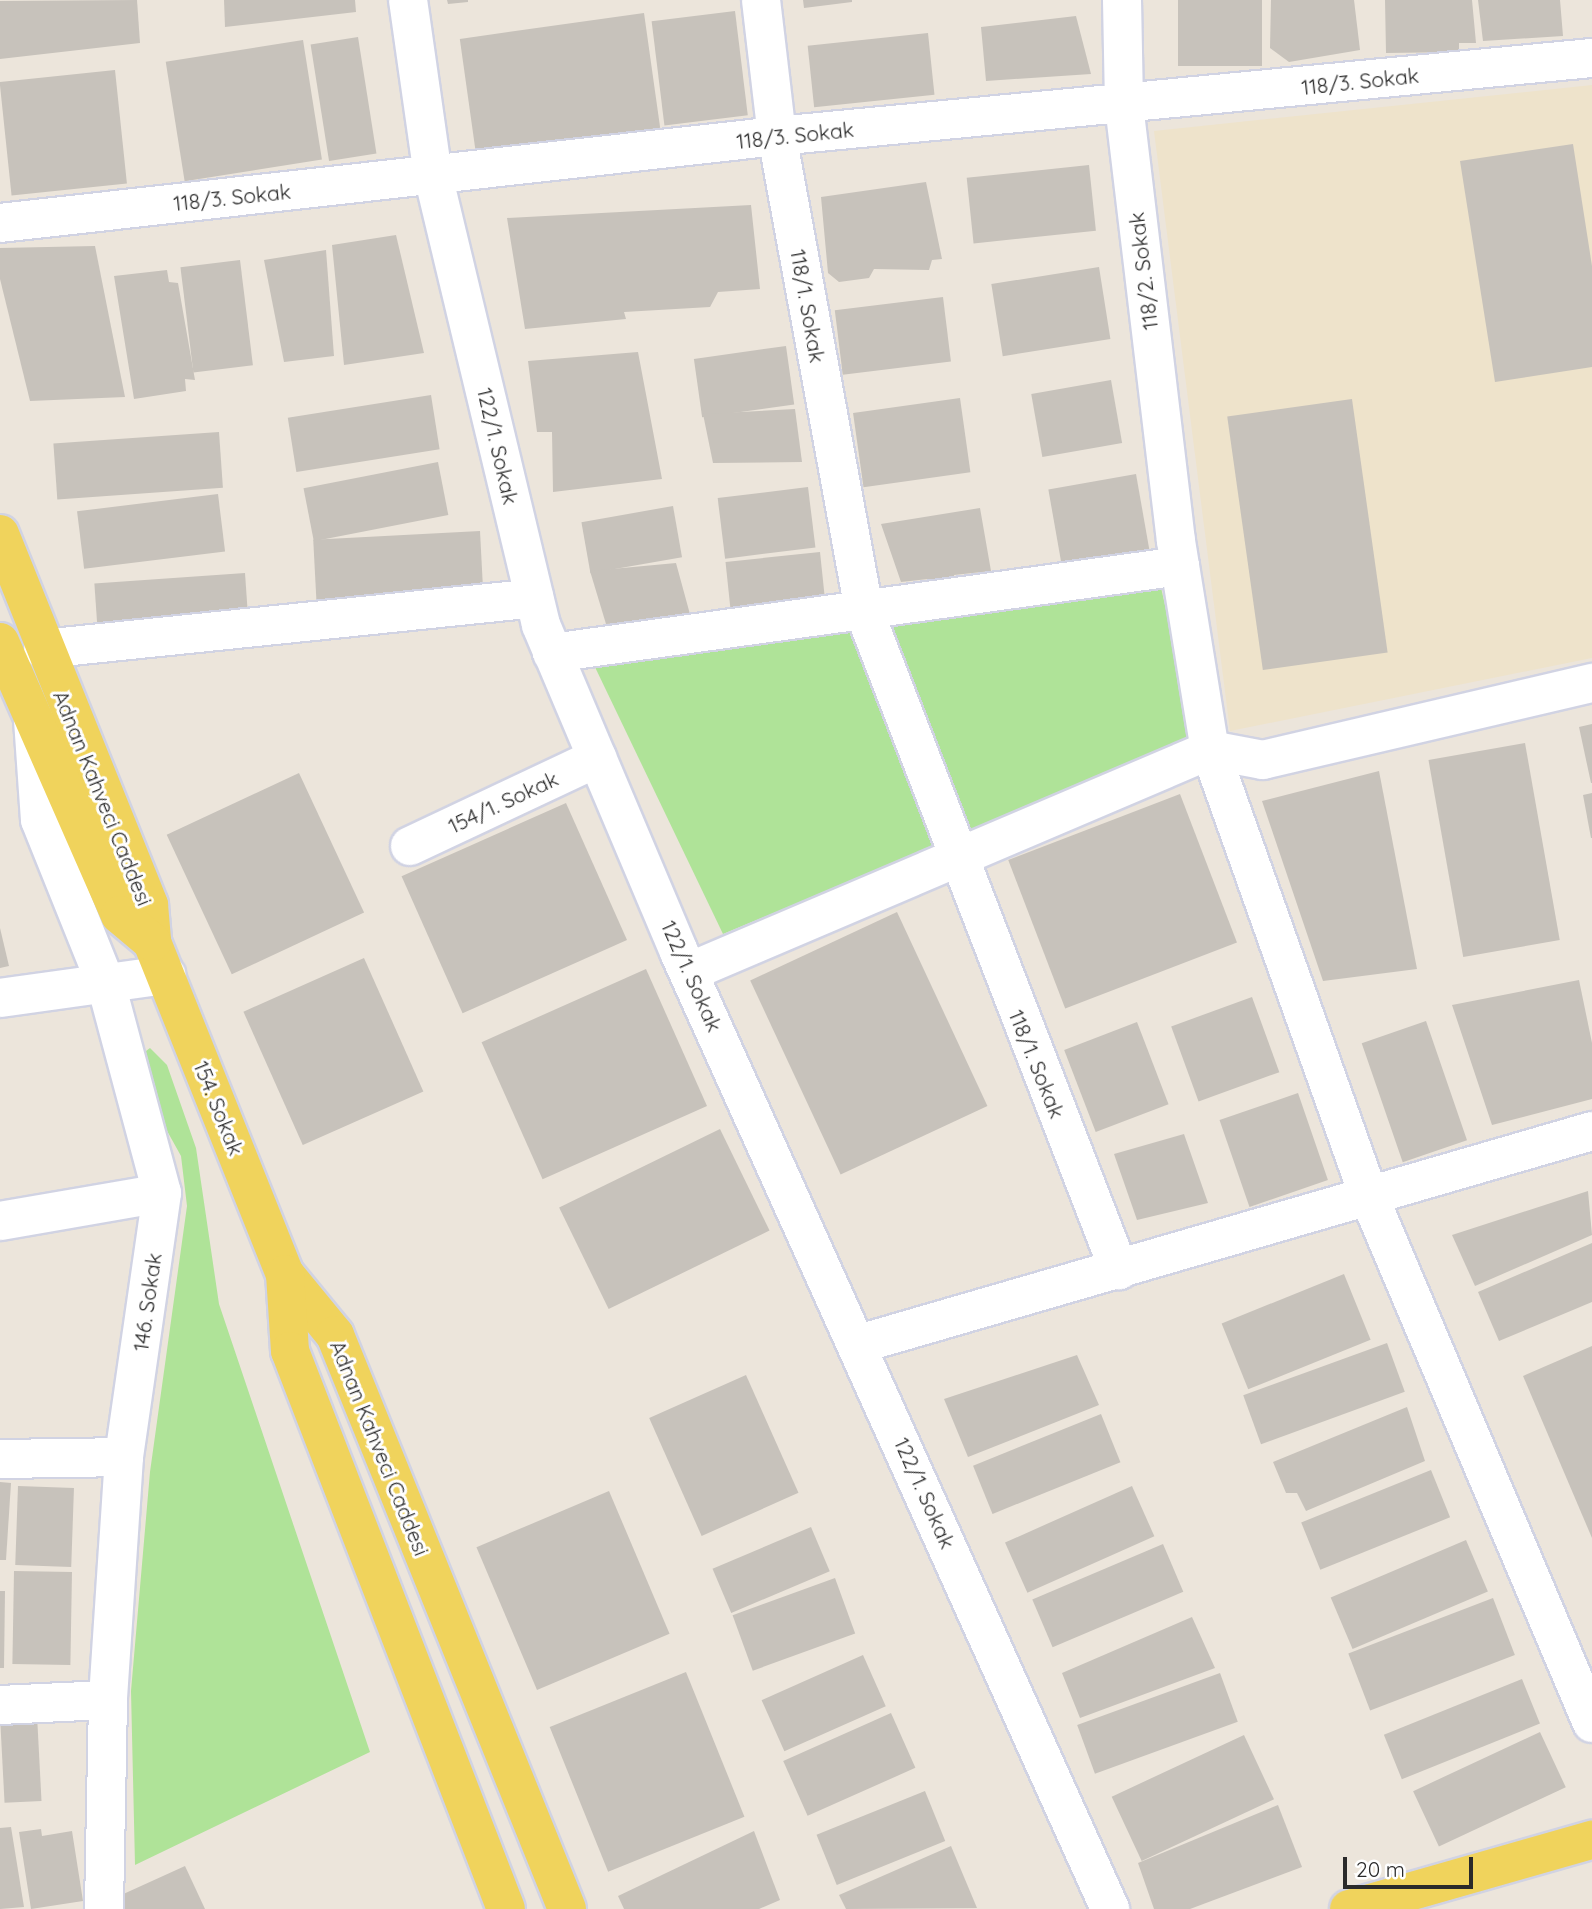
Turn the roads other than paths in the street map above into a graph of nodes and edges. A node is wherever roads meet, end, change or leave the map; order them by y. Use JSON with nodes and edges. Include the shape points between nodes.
{"nodes":[{"id":1,"x":408,"y":0,"type":"edge"},
{"id":2,"x":761,"y":0,"type":"edge"},
{"id":3,"x":1122,"y":0,"type":"edge"},
{"id":4,"x":1592,"y":58,"type":"edge"},
{"id":5,"x":1124,"y":105,"type":"junction"},
{"id":6,"x":777,"y":136,"type":"junction"},
{"id":7,"x":433,"y":175,"type":"junction"},
{"id":8,"x":0,"y":223,"type":"edge"},
{"id":9,"x":0,"y":534,"type":"edge"},
{"id":10,"x":1178,"y":554,"type":"junction"},
{"id":11,"x":534,"y":598,"type":"junction"},
{"id":12,"x":864,"y":611,"type":"junction"},
{"id":13,"x":0,"y":642,"type":"edge"},
{"id":14,"x":43,"y":649,"type":"junction"},
{"id":15,"x":552,"y":653,"type":"junction"},
{"id":16,"x":1592,"y":683,"type":"edge"},
{"id":17,"x":32,"y":715,"type":"junction"},
{"id":18,"x":1210,"y":750,"type":"junction"},
{"id":19,"x":597,"y":758,"type":"junction"},
{"id":20,"x":410,"y":846,"type":"dead end"},
{"id":21,"x":956,"y":858,"type":"junction"},
{"id":22,"x":159,"y":958,"type":"junction"},
{"id":23,"x":689,"y":972,"type":"junction"},
{"id":24,"x":106,"y":984,"type":"junction"},
{"id":25,"x":0,"y":998,"type":"edge"},
{"id":26,"x":1592,"y":1131,"type":"edge"},
{"id":27,"x":162,"y":1193,"type":"junction"},
{"id":28,"x":1370,"y":1199,"type":"junction"},
{"id":29,"x":0,"y":1221,"type":"edge"},
{"id":30,"x":1119,"y":1270,"type":"junction"},
{"id":31,"x":285,"y":1274,"type":"junction"},
{"id":32,"x":859,"y":1344,"type":"junction"},
{"id":33,"x":124,"y":1457,"type":"junction"},
{"id":34,"x":0,"y":1460,"type":"edge"},
{"id":35,"x":1578,"y":1652,"type":"edge"},
{"id":36,"x":108,"y":1700,"type":"junction"},
{"id":37,"x":0,"y":1705,"type":"edge"},
{"id":38,"x":1592,"y":1723,"type":"edge"},
{"id":39,"x":1592,"y":1840,"type":"edge"},
{"id":40,"x":104,"y":1909,"type":"edge"},
{"id":41,"x":506,"y":1909,"type":"edge"},
{"id":42,"x":567,"y":1909,"type":"edge"},
{"id":43,"x":1110,"y":1909,"type":"edge"},
{"id":44,"x":1349,"y":1909,"type":"edge"}],
"edges":[{"from":1,"to":7,"type":"street","name":"122/1. Sokak"},
{"from":2,"to":6,"type":"street","name":"118/1. Sokak"},
{"from":3,"to":5,"type":"street","name":"118/2. Sokak"},
{"from":4,"to":5,"type":"street","name":"118/3. Sokak"},
{"from":5,"to":6,"type":"street","name":"118/3. Sokak"},
{"from":5,"to":10,"type":"street","name":"118/2. Sokak"},
{"from":6,"to":7,"type":"street","name":"118/3. Sokak"},
{"from":6,"to":12,"type":"street","name":"118/1. Sokak"},
{"from":7,"to":8,"type":"street","name":"118/3. Sokak"},
{"from":7,"to":11,"type":"street","name":"122/1. Sokak"},
{"from":9,"to":14,"type":"main road","name":"Adnan Kahveci Caddesi"},
{"from":10,"to":12,"type":"street"},
{"from":10,"to":18,"type":"street","name":"118/2. Sokak"},
{"from":11,"to":14,"type":"street"},
{"from":11,"to":15,"type":"street","name":"122/1. Sokak"},
{"from":12,"to":15,"type":"street"},
{"from":12,"to":21,"type":"street","name":"118/1. Sokak"},
{"from":13,"to":17,"type":"main road","name":"Adnan Kahveci Caddesi"},
{"from":14,"to":22,"type":"main road","name":"Adnan Kahveci Caddesi","via":[[149,905]]},
{"from":15,"to":19,"type":"street","name":"122/1. Sokak"},
{"from":16,"to":18,"type":"street","via":[[1263,760]]},
{"from":17,"to":22,"type":"main road","name":"Adnan Kahveci Caddesi","via":[[120,915]]},
{"from":17,"to":24,"type":"street","name":"146. Sokak","via":[[40,820]]},
{"from":18,"to":21,"type":"street"},
{"from":18,"to":28,"type":"street","name":"118/2. Sokak"},
{"from":19,"to":20,"type":"street","name":"154/1. Sokak"},
{"from":19,"to":23,"type":"street","name":"122/1. Sokak"},
{"from":21,"to":23,"type":"street"},
{"from":21,"to":30,"type":"street","name":"118/1. Sokak"},
{"from":22,"to":24,"type":"street"},
{"from":22,"to":31,"type":"main road","name":"154. Sokak"},
{"from":23,"to":32,"type":"street","name":"122/1. Sokak"},
{"from":24,"to":25,"type":"street"},
{"from":24,"to":27,"type":"street","name":"146. Sokak"},
{"from":26,"to":28,"type":"street"},
{"from":27,"to":29,"type":"street"},
{"from":27,"to":33,"type":"street","name":"146. Sokak"},
{"from":28,"to":30,"type":"street"},
{"from":28,"to":35,"type":"street","name":"118/2. Sokak"},
{"from":30,"to":32,"type":"street"},
{"from":31,"to":41,"type":"main road","via":[[290,1351]]},
{"from":31,"to":42,"type":"main road","name":"Adnan Kahveci Caddesi","via":[[335,1335]]},
{"from":32,"to":43,"type":"street","name":"122/1. Sokak"},
{"from":33,"to":34,"type":"street"},
{"from":33,"to":36,"type":"street","name":"146. Sokak"},
{"from":35,"to":38,"type":"street","name":"118/2. Sokak"},
{"from":36,"to":37,"type":"street"},
{"from":36,"to":40,"type":"street","name":"146. Sokak"},
{"from":39,"to":44,"type":"main road"}]}
